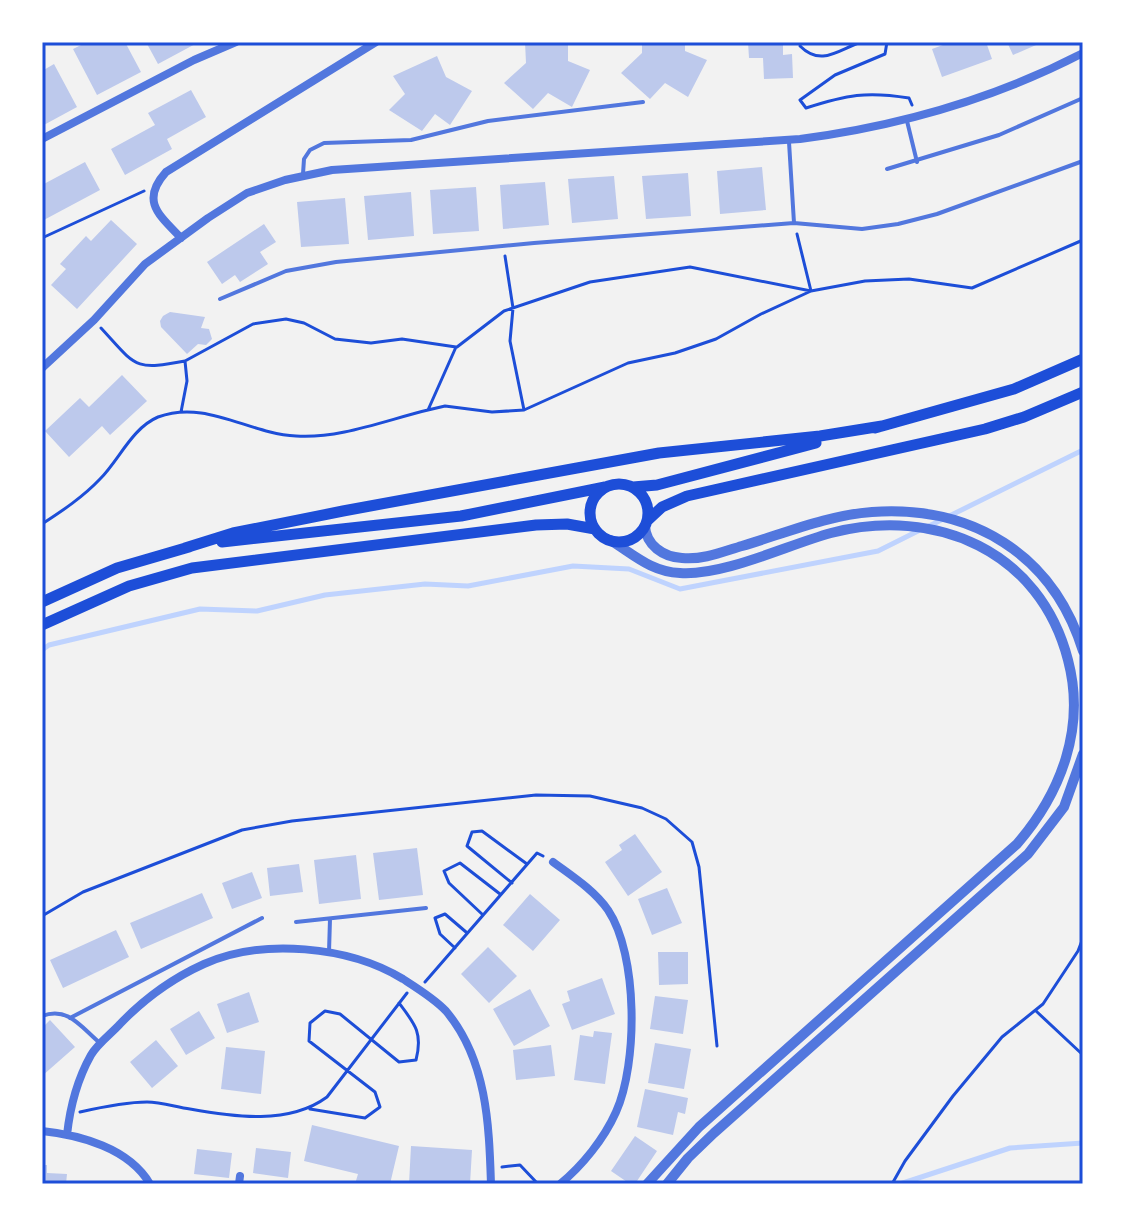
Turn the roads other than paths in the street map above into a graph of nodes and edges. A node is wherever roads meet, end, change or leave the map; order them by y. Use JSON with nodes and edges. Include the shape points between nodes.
{"nodes":[{"id":1,"x":236,"y":42,"type":"edge"},
{"id":2,"x":376,"y":42,"type":"edge"},
{"id":3,"x":1083,"y":53,"type":"edge"},
{"id":4,"x":1083,"y":98,"type":"edge"},
{"id":5,"x":643,"y":102,"type":"dead end"},
{"id":6,"x":907,"y":121,"type":"junction"},
{"id":7,"x":42,"y":139,"type":"edge"},
{"id":8,"x":789,"y":140,"type":"junction"},
{"id":9,"x":1083,"y":161,"type":"edge"},
{"id":10,"x":917,"y":162,"type":"junction"},
{"id":11,"x":887,"y":169,"type":"dead end"},
{"id":12,"x":302,"y":176,"type":"junction"},
{"id":13,"x":794,"y":223,"type":"junction"},
{"id":14,"x":181,"y":238,"type":"junction"},
{"id":15,"x":220,"y":299,"type":"dead end"},
{"id":16,"x":1083,"y":359,"type":"edge"},
{"id":17,"x":42,"y":368,"type":"edge"},
{"id":18,"x":1083,"y":392,"type":"edge"},
{"id":19,"x":882,"y":426,"type":"junction"},
{"id":20,"x":605,"y":487,"type":"junction"},
{"id":21,"x":633,"y":487,"type":"junction"},
{"id":22,"x":646,"y":523,"type":"junction"},
{"id":23,"x":595,"y":529,"type":"junction"},
{"id":24,"x":610,"y":540,"type":"junction"},
{"id":25,"x":185,"y":548,"type":"junction"},
{"id":26,"x":42,"y":602,"type":"edge"},
{"id":27,"x":42,"y":625,"type":"edge"},
{"id":28,"x":1083,"y":651,"type":"edge"},
{"id":29,"x":1083,"y":754,"type":"edge"},
{"id":30,"x":553,"y":862,"type":"road end"},
{"id":31,"x":426,"y":908,"type":"dead end"},
{"id":32,"x":262,"y":918,"type":"dead end"},
{"id":33,"x":330,"y":919,"type":"junction"},
{"id":34,"x":296,"y":922,"type":"dead end"},
{"id":35,"x":329,"y":953,"type":"junction"},
{"id":36,"x":42,"y":1016,"type":"edge"},
{"id":37,"x":70,"y":1018,"type":"junction"},
{"id":38,"x":101,"y":1044,"type":"junction"},
{"id":39,"x":42,"y":1131,"type":"edge"},
{"id":40,"x":67,"y":1135,"type":"junction"},
{"id":41,"x":150,"y":1184,"type":"edge"},
{"id":42,"x":491,"y":1184,"type":"edge"},
{"id":43,"x":560,"y":1184,"type":"edge"},
{"id":44,"x":647,"y":1184,"type":"edge"},
{"id":45,"x":667,"y":1184,"type":"edge"}],
"edges":[{"from":1,"to":7,"type":"street"},
{"from":2,"to":14,"type":"street","via":[[166,172],[154,186],[153,199],[156,212]]},
{"from":3,"to":6,"type":"street","via":[[1010,87]]},
{"from":4,"to":10,"type":"lane","via":[[999,135]]},
{"from":5,"to":12,"type":"lane","via":[[488,121],[411,140],[324,143],[304,159]]},
{"from":6,"to":8,"type":"street"},
{"from":6,"to":10,"type":"lane"},
{"from":8,"to":12,"type":"street"},
{"from":8,"to":13,"type":"lane"},
{"from":9,"to":13,"type":"lane","via":[[898,224],[862,229]]},
{"from":10,"to":11,"type":"lane"},
{"from":12,"to":14,"type":"street","via":[[247,193]]},
{"from":13,"to":15,"type":"lane","via":[[336,262],[286,271]]},
{"from":14,"to":17,"type":"street","via":[[145,264]]},
{"from":16,"to":19,"type":"main road","via":[[1014,389]]},
{"from":18,"to":22,"type":"main road","via":[[985,429],[687,496],[662,507]]},
{"from":19,"to":21,"type":"main road"},
{"from":19,"to":25,"type":"main road","via":[[659,453],[233,533]]},
{"from":20,"to":21,"type":"main road"},
{"from":20,"to":23,"type":"main road","via":[[592,501]]},
{"from":20,"to":25,"type":"main road","via":[[492,511]]},
{"from":21,"to":22,"type":"main road","via":[[646,501]]},
{"from":22,"to":24,"type":"main road","via":[[629,540]]},
{"from":22,"to":28,"type":"street","via":[[649,542],[662,553],[681,558],[711,555],[868,512],[956,521],[1012,548],[1043,575],[1065,606]]},
{"from":23,"to":24,"type":"main road"},
{"from":23,"to":27,"type":"main road","via":[[536,525],[192,568],[129,586]]},
{"from":24,"to":44,"type":"street","via":[[646,564],[680,573],[717,569],[862,527],[922,528],[966,539],[1000,558],[1040,595],[1064,644],[1074,699],[1063,771],[1038,819],[1017,844],[699,1127]]},
{"from":25,"to":26,"type":"main road","via":[[117,568]]},
{"from":29,"to":45,"type":"street","via":[[1064,807],[1028,854],[714,1133]]},
{"from":30,"to":43,"type":"street","via":[[587,888],[618,928],[632,1009],[628,1066],[616,1112]]},
{"from":31,"to":33,"type":"lane"},
{"from":32,"to":37,"type":"lane"},
{"from":33,"to":34,"type":"lane"},
{"from":33,"to":35,"type":"lane"},
{"from":35,"to":38,"type":"street","via":[[295,948],[206,963],[133,1010]]},
{"from":35,"to":42,"type":"street","via":[[380,965],[445,1010],[480,1075]]},
{"from":36,"to":37,"type":"lane","via":[[63,1012]]},
{"from":37,"to":38,"type":"lane"},
{"from":38,"to":40,"type":"street","via":[[76,1088]]},
{"from":39,"to":40,"type":"street"},
{"from":40,"to":41,"type":"street","via":[[127,1158]]}]}
